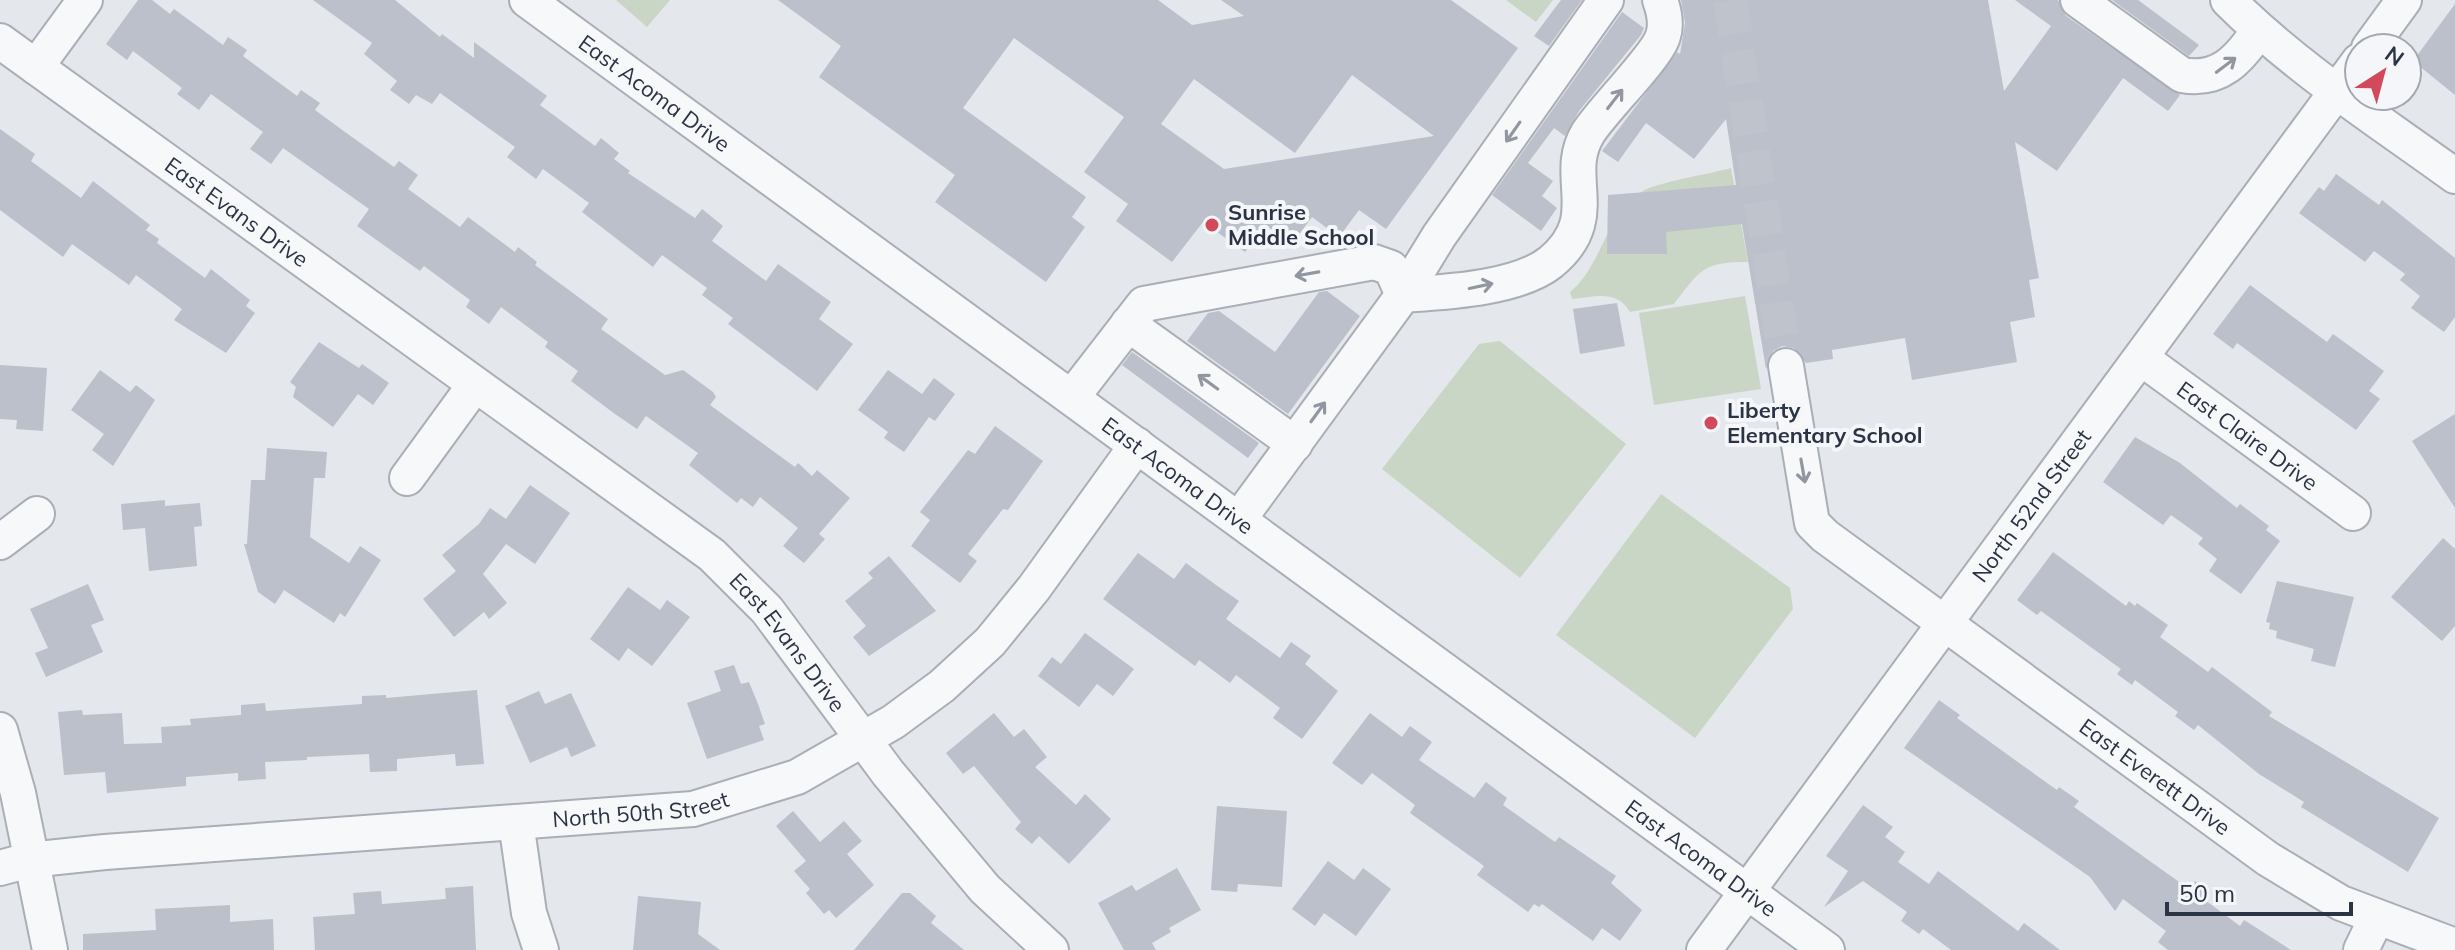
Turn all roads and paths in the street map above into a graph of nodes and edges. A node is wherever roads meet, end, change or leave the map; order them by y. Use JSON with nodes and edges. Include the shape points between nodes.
{"nodes":[{"id":1,"x":85,"y":0,"type":"edge"},
{"id":2,"x":527,"y":0,"type":"edge"},
{"id":3,"x":1606,"y":0,"type":"edge"},
{"id":4,"x":1660,"y":0,"type":"edge"},
{"id":5,"x":2078,"y":0,"type":"edge"},
{"id":6,"x":2228,"y":0,"type":"edge"},
{"id":7,"x":2404,"y":0,"type":"edge"},
{"id":8,"x":2259,"y":30,"type":"junction"},
{"id":9,"x":2381,"y":32,"type":"edge"},
{"id":10,"x":0,"y":41,"type":"edge"},
{"id":11,"x":36,"y":67,"type":"junction"},
{"id":12,"x":2343,"y":82,"type":"edge"},
{"id":13,"x":2337,"y":90,"type":"junction"},
{"id":14,"x":2455,"y":176,"type":"edge"},
{"id":15,"x":1403,"y":295,"type":"junction"},
{"id":16,"x":1128,"y":324,"type":"junction"},
{"id":17,"x":2141,"y":358,"type":"junction"},
{"id":18,"x":1786,"y":366,"type":"tunnel mouth"},
{"id":19,"x":474,"y":386,"type":"junction"},
{"id":20,"x":1072,"y":397,"type":"junction"},
{"id":21,"x":1295,"y":444,"type":"junction"},
{"id":22,"x":1137,"y":445,"type":"junction"},
{"id":23,"x":407,"y":478,"type":"dead end"},
{"id":24,"x":2353,"y":513,"type":"dead end"},
{"id":25,"x":37,"y":514,"type":"dead end"},
{"id":26,"x":1239,"y":519,"type":"junction"},
{"id":27,"x":0,"y":542,"type":"edge"},
{"id":28,"x":1942,"y":623,"type":"junction"},
{"id":29,"x":0,"y":730,"type":"edge"},
{"id":30,"x":864,"y":739,"type":"junction"},
{"id":31,"x":516,"y":822,"type":"junction"},
{"id":32,"x":15,"y":864,"type":"edge"},
{"id":33,"x":1747,"y":892,"type":"junction"},
{"id":34,"x":2376,"y":919,"type":"junction"},
{"id":35,"x":2455,"y":946,"type":"edge"},
{"id":36,"x":50,"y":950,"type":"edge"},
{"id":37,"x":541,"y":950,"type":"edge"},
{"id":38,"x":1051,"y":950,"type":"edge"},
{"id":39,"x":1704,"y":950,"type":"edge"},
{"id":40,"x":1827,"y":950,"type":"edge"},
{"id":41,"x":2361,"y":950,"type":"edge"}],
"edges":[{"from":1,"to":11,"type":"street"},
{"from":2,"to":20,"type":"street","name":"East Acoma Drive"},
{"from":3,"to":15,"type":"street","one_way":true},
{"from":15,"to":4,"type":"street","one_way":true,"via":[[1456,291],[1527,276],[1551,262],[1570,240],[1582,214],[1579,153],[1588,133],[1663,38]]},
{"from":5,"to":8,"type":"street","one_way":true,"via":[[2182,75],[2201,79],[2220,72]]},
{"from":6,"to":8,"type":"street"},
{"from":7,"to":9,"type":"street"},
{"from":8,"to":13,"type":"street"},
{"from":10,"to":11,"type":"street","name":"East Evans Drive"},
{"from":11,"to":19,"type":"street","name":"East Evans Drive"},
{"from":12,"to":13,"type":"street","name":"North 52nd Street"},
{"from":13,"to":14,"type":"street"},
{"from":13,"to":17,"type":"street","name":"North 52nd Street"},
{"from":15,"to":16,"type":"street","one_way":true,"via":[[1391,268],[1374,262],[1144,304]]},
{"from":21,"to":15,"type":"street","one_way":true},
{"from":16,"to":20,"type":"street"},
{"from":21,"to":16,"type":"street","one_way":true},
{"from":17,"to":24,"type":"street","name":"East Claire Drive"},
{"from":17,"to":28,"type":"street","name":"North 52nd Street"},
{"from":18,"to":28,"type":"street","name":"East Everett Drive","one_way":true,"via":[[1812,523]]},
{"from":19,"to":23,"type":"street"},
{"from":19,"to":30,"type":"street","name":"East Evans Drive","via":[[712,555],[767,610]]},
{"from":20,"to":22,"type":"street","name":"East Acoma Drive"},
{"from":21,"to":26,"type":"street"},
{"from":22,"to":26,"type":"street","name":"East Acoma Drive"},
{"from":22,"to":30,"type":"street","name":"North 50th Street","via":[[990,642],[942,686]]},
{"from":25,"to":27,"type":"street"},
{"from":26,"to":33,"type":"street","name":"East Acoma Drive"},
{"from":28,"to":33,"type":"street","name":"North 52nd Street"},
{"from":28,"to":34,"type":"street","name":"East Everett Drive","via":[[2268,859]]},
{"from":29,"to":32,"type":"street","via":[[18,793]]},
{"from":30,"to":31,"type":"street","name":"North 50th Street","via":[[797,777],[693,809]]},
{"from":30,"to":38,"type":"street","name":"East Evans Drive","via":[[985,889]]},
{"from":31,"to":32,"type":"street","name":"North 50th Street"},
{"from":31,"to":37,"type":"street","via":[[529,913]]},
{"from":32,"to":36,"type":"street"},
{"from":33,"to":39,"type":"street","name":"North 52nd Street"},
{"from":33,"to":40,"type":"street","name":"East Acoma Drive"},
{"from":34,"to":35,"type":"street","name":"East Everett Drive"},
{"from":34,"to":41,"type":"street"}]}
